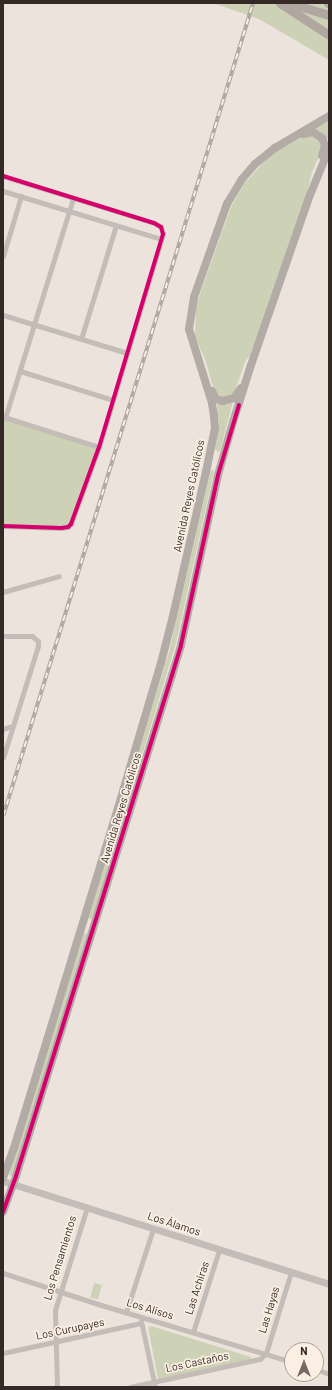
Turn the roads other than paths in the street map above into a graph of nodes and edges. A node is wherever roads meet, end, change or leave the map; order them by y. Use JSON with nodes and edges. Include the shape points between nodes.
{"nodes":[{"id":1,"x":280,"y":3,"type":"edge"},
{"id":2,"x":289,"y":3,"type":"edge"},
{"id":3,"x":329,"y":15,"type":"edge"},
{"id":4,"x":329,"y":35,"type":"edge"},
{"id":5,"x":329,"y":116,"type":"edge"},
{"id":6,"x":298,"y":135,"type":"junction"},
{"id":7,"x":329,"y":149,"type":"edge"},
{"id":8,"x":3,"y":176,"type":"edge"},
{"id":9,"x":3,"y":191,"type":"edge"},
{"id":10,"x":310,"y":195,"type":"junction"},
{"id":11,"x":21,"y":196,"type":"junction"},
{"id":12,"x":73,"y":198,"type":"junction"},
{"id":13,"x":69,"y":210,"type":"junction"},
{"id":14,"x":116,"y":225,"type":"junction"},
{"id":15,"x":161,"y":239,"type":"junction"},
{"id":16,"x":3,"y":256,"type":"edge"},
{"id":17,"x":3,"y":315,"type":"edge"},
{"id":18,"x":34,"y":324,"type":"junction"},
{"id":19,"x":81,"y":339,"type":"junction"},
{"id":20,"x":127,"y":353,"type":"junction"},
{"id":21,"x":197,"y":355,"type":"junction"},
{"id":22,"x":251,"y":365,"type":"junction"},
{"id":23,"x":20,"y":371,"type":"junction"},
{"id":24,"x":113,"y":400,"type":"junction"},
{"id":25,"x":4,"y":417,"type":"edge"},
{"id":26,"x":98,"y":447,"type":"junction"},
{"id":27,"x":3,"y":526,"type":"edge"},
{"id":28,"x":58,"y":576,"type":"dead end"},
{"id":29,"x":3,"y":592,"type":"edge"},
{"id":30,"x":3,"y":636,"type":"edge"},
{"id":31,"x":12,"y":726,"type":"junction"},
{"id":32,"x":3,"y":729,"type":"edge"},
{"id":33,"x":3,"y":758,"type":"edge"},
{"id":34,"x":3,"y":1180,"type":"edge"},
{"id":35,"x":13,"y":1185,"type":"junction"},
{"id":36,"x":87,"y":1207,"type":"junction"},
{"id":37,"x":3,"y":1212,"type":"edge"},
{"id":38,"x":154,"y":1229,"type":"junction"},
{"id":39,"x":219,"y":1250,"type":"junction"},
{"id":40,"x":291,"y":1272,"type":"junction"},
{"id":41,"x":3,"y":1273,"type":"edge"},
{"id":42,"x":329,"y":1284,"type":"edge"},
{"id":43,"x":59,"y":1292,"type":"junction"},
{"id":44,"x":126,"y":1312,"type":"junction"},
{"id":45,"x":140,"y":1317,"type":"junction"},
{"id":46,"x":141,"y":1323,"type":"junction"},
{"id":47,"x":193,"y":1332,"type":"junction"},
{"id":48,"x":55,"y":1342,"type":"junction"},
{"id":49,"x":3,"y":1353,"type":"edge"},
{"id":50,"x":266,"y":1353,"type":"junction"},
{"id":51,"x":284,"y":1359,"type":"edge"},
{"id":52,"x":154,"y":1384,"type":"edge"},
{"id":53,"x":57,"y":1387,"type":"edge"},
{"id":54,"x":130,"y":1387,"type":"edge"}],
"edges":[{"from":1,"to":4,"type":"highway"},
{"from":2,"to":3,"type":"highway"},
{"from":5,"to":6,"type":"main road","name":"Avenida Reyes Católicos"},
{"from":6,"to":10,"type":"main road","via":[[313,132],[324,142],[323,154]]},
{"from":6,"to":21,"type":"main road","name":"Avenida Reyes Católicos","via":[[274,148],[255,164],[242,179],[227,204],[190,313],[189,329]]},
{"from":7,"to":10,"type":"main road","name":"Avenida Reyes Católicos"},
{"from":8,"to":12,"type":"street"},
{"from":9,"to":11,"type":"street"},
{"from":10,"to":22,"type":"main road","name":"Avenida Reyes Católicos"},
{"from":11,"to":13,"type":"street"},
{"from":11,"to":16,"type":"street"},
{"from":12,"to":13,"type":"street"},
{"from":12,"to":15,"type":"street","via":[[154,223],[162,230]]},
{"from":13,"to":14,"type":"street"},
{"from":13,"to":18,"type":"street"},
{"from":14,"to":15,"type":"street"},
{"from":14,"to":19,"type":"street"},
{"from":15,"to":20,"type":"street"},
{"from":17,"to":18,"type":"street"},
{"from":18,"to":19,"type":"street"},
{"from":18,"to":23,"type":"street"},
{"from":19,"to":20,"type":"street"},
{"from":20,"to":24,"type":"street"},
{"from":21,"to":22,"type":"main road","via":[[214,396],[223,401],[234,398],[239,393]]},
{"from":21,"to":34,"type":"main road","name":"Avenida Reyes Católicos","via":[[212,403],[215,428],[174,616],[124,792]]},
{"from":22,"to":35,"type":"main road","name":"Avenida Reyes Católicos","via":[[218,474],[181,645]]},
{"from":23,"to":24,"type":"street"},
{"from":23,"to":25,"type":"street"},
{"from":24,"to":26,"type":"street"},
{"from":25,"to":26,"type":"street"},
{"from":26,"to":27,"type":"street","via":[[78,508],[68,527]]},
{"from":28,"to":29,"type":"street"},
{"from":30,"to":31,"type":"street","via":[[32,636],[38,641]]},
{"from":31,"to":32,"type":"street"},
{"from":31,"to":33,"type":"street"},
{"from":34,"to":35,"type":"street","name":"Los Álamos"},
{"from":35,"to":36,"type":"street","name":"Los Álamos"},
{"from":35,"to":37,"type":"main road","name":"Avenida Reyes Católicos"},
{"from":36,"to":38,"type":"street","name":"Los Álamos"},
{"from":36,"to":43,"type":"street","name":"Los Pensamientos"},
{"from":38,"to":39,"type":"street","name":"Los Álamos"},
{"from":38,"to":44,"type":"street"},
{"from":39,"to":40,"type":"street","name":"Los Álamos"},
{"from":39,"to":47,"type":"street","name":"Las Achiras"},
{"from":40,"to":42,"type":"street","name":"Los Álamos"},
{"from":40,"to":50,"type":"street","name":"Las Hayas"},
{"from":41,"to":43,"type":"street","name":"Los Alisos"},
{"from":43,"to":44,"type":"street","name":"Los Alisos"},
{"from":43,"to":48,"type":"street","name":"Los Pensamientos","via":[[55,1310]]},
{"from":44,"to":45,"type":"street","name":"Los Alisos"},
{"from":45,"to":46,"type":"street"},
{"from":45,"to":47,"type":"street","name":"Los Alisos"},
{"from":46,"to":48,"type":"street","name":"Los Curupayes"},
{"from":46,"to":52,"type":"street"},
{"from":47,"to":50,"type":"street","name":"Los Alisos"},
{"from":48,"to":49,"type":"street","name":"Los Curupayes"},
{"from":48,"to":53,"type":"street","name":"Los Pensamientos"},
{"from":50,"to":51,"type":"street","name":"Los Alisos"},
{"from":50,"to":52,"type":"street","name":"Los Castaños","via":[[256,1360]]},
{"from":52,"to":54,"type":"street","name":"Los Castaños"}]}
